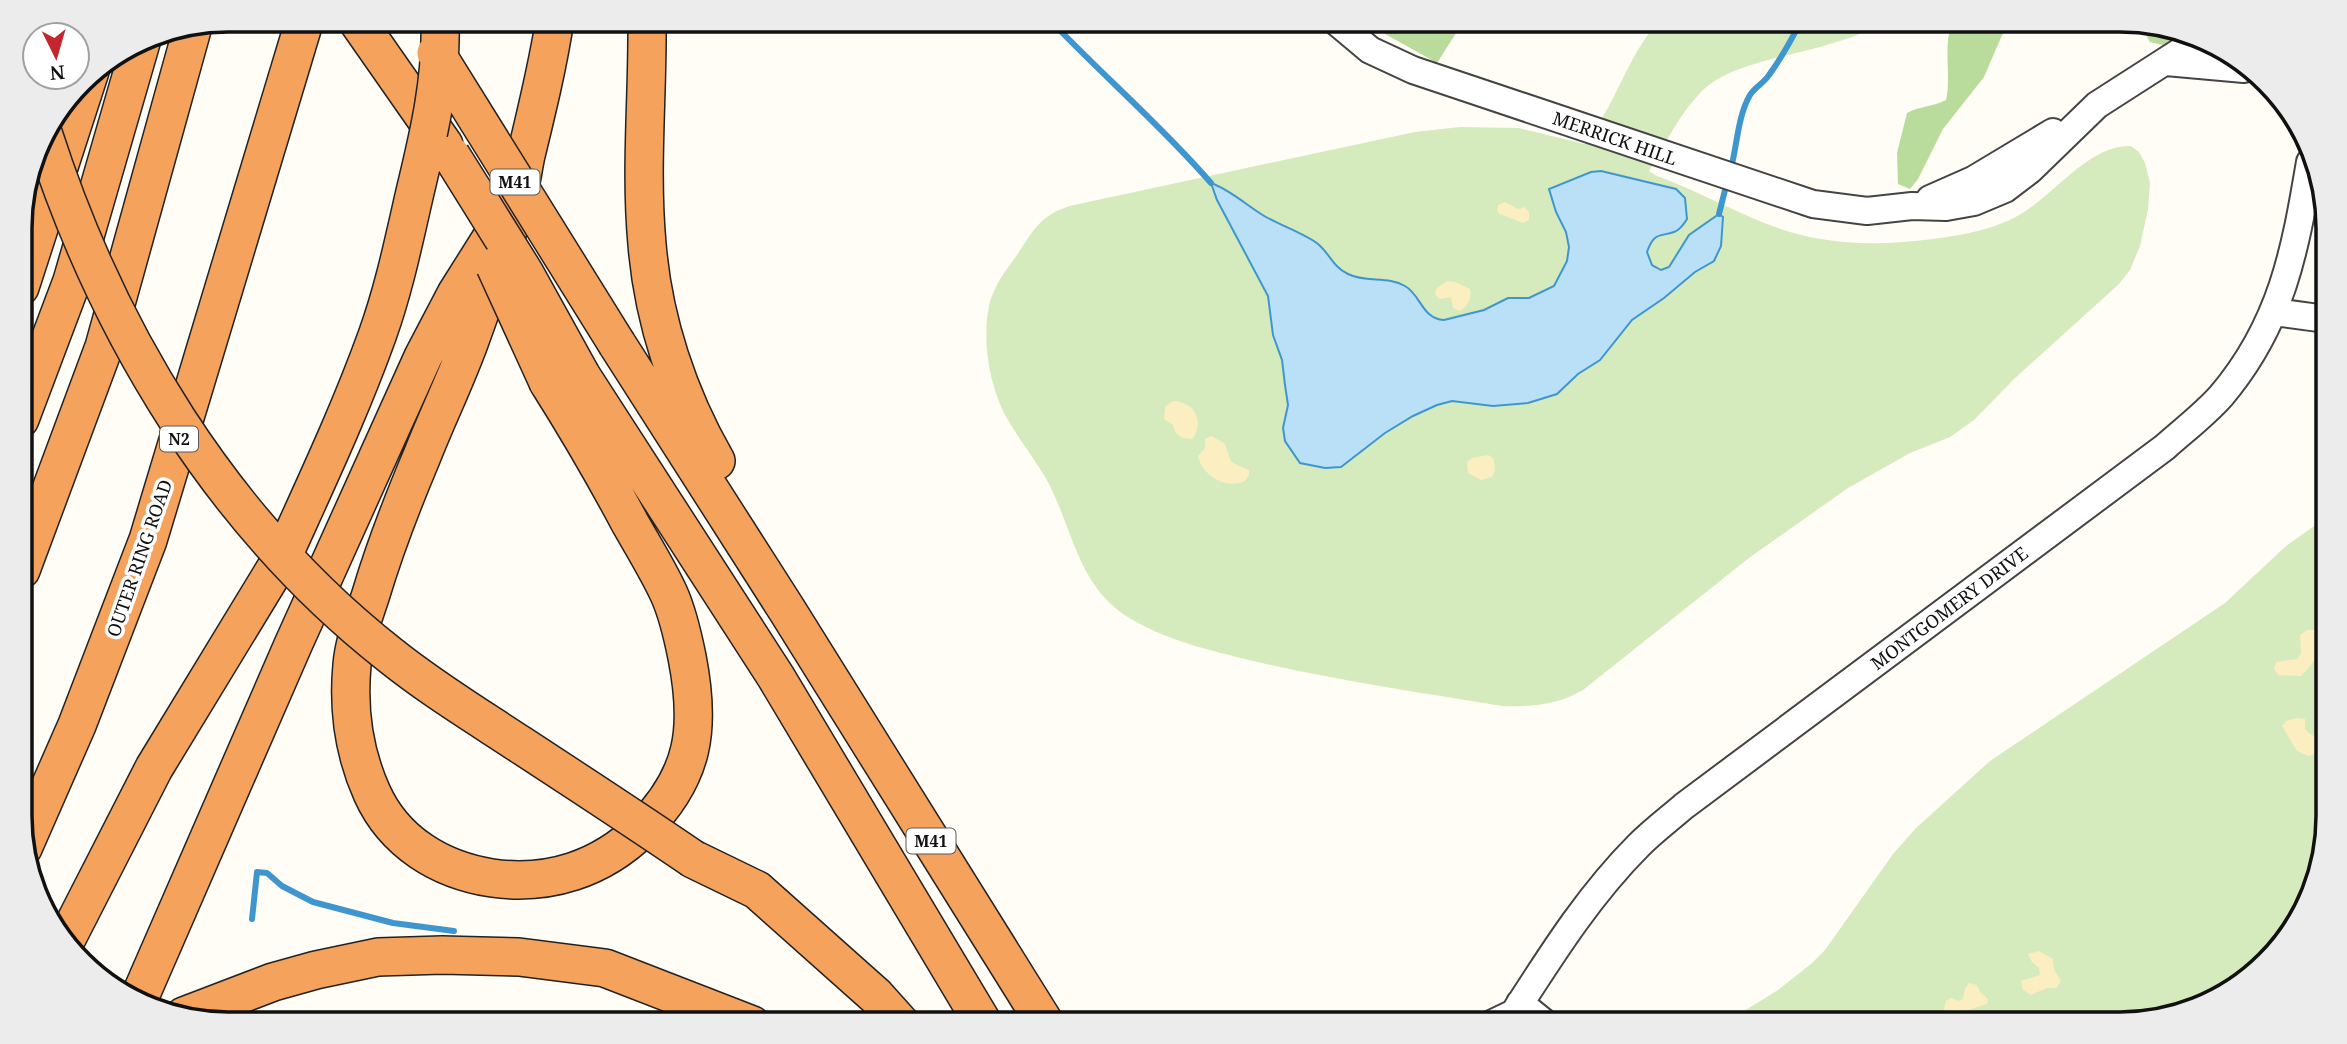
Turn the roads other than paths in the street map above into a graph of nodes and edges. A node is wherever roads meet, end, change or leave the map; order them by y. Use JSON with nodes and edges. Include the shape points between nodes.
{"nodes":[{"id":1,"x":301,"y":31,"type":"edge"},
{"id":2,"x":364,"y":31,"type":"edge"},
{"id":3,"x":422,"y":31,"type":"edge"},
{"id":4,"x":440,"y":31,"type":"edge"},
{"id":5,"x":553,"y":31,"type":"edge"},
{"id":6,"x":647,"y":31,"type":"edge"},
{"id":7,"x":1347,"y":31,"type":"edge"},
{"id":8,"x":191,"y":35,"type":"edge"},
{"id":9,"x":2196,"y":47,"type":"edge"},
{"id":10,"x":138,"y":54,"type":"edge"},
{"id":11,"x":2166,"y":62,"type":"junction"},
{"id":12,"x":2233,"y":68,"type":"edge"},
{"id":13,"x":82,"y":96,"type":"edge"},
{"id":14,"x":48,"y":149,"type":"edge"},
{"id":15,"x":2308,"y":174,"type":"edge"},
{"id":16,"x":516,"y":206,"type":"junction"},
{"id":17,"x":32,"y":250,"type":"edge"},
{"id":18,"x":2275,"y":312,"type":"junction"},
{"id":19,"x":2316,"y":318,"type":"edge"},
{"id":20,"x":565,"y":378,"type":"junction"},
{"id":21,"x":32,"y":388,"type":"edge"},
{"id":22,"x":31,"y":540,"type":"edge"},
{"id":23,"x":816,"y":657,"type":"junction"},
{"id":24,"x":32,"y":828,"type":"edge"},
{"id":25,"x":70,"y":933,"type":"edge"},
{"id":26,"x":142,"y":992,"type":"edge"},
{"id":27,"x":199,"y":1010,"type":"edge"},
{"id":28,"x":719,"y":1012,"type":"edge"},
{"id":29,"x":890,"y":1012,"type":"edge"},
{"id":30,"x":976,"y":1012,"type":"edge"},
{"id":31,"x":1038,"y":1012,"type":"edge"},
{"id":32,"x":1513,"y":1012,"type":"edge"}],
"edges":[{"from":1,"to":24,"type":"highway","name":"OUTER RING ROAD","number":"N2","via":[[148,540]]},
{"from":2,"to":20,"type":"highway","number":"M41","bridge":true,"via":[[451,155],[524,272]]},
{"from":3,"to":23,"type":"highway","number":"M41","bridge":true},
{"from":4,"to":25,"type":"highway","bridge":true,"via":[[432,122],[398,268],[338,433],[283,555],[153,768]]},
{"from":5,"to":16,"type":"highway"},
{"from":6,"to":23,"type":"highway","via":[[647,244],[666,345],[706,443],[782,570]]},
{"from":7,"to":11,"type":"street","name":"MERRICK HILL","via":[[1370,50],[1412,70],[1813,204],[1867,211],[1912,206],[1973,180]]},
{"from":8,"to":22,"type":"highway","via":[[104,347]]},
{"from":9,"to":11,"type":"street","name":"MERRICK HILL"},
{"from":10,"to":21,"type":"highway","via":[[72,281]]},
{"from":11,"to":12,"type":"street"},
{"from":13,"to":17,"type":"highway"},
{"from":14,"to":29,"type":"highway","bridge":true,"via":[[94,265],[130,339],[198,452],[288,564],[390,656],[467,710],[693,859],[757,890]]},
{"from":15,"to":18,"type":"street","name":"MONTGOMERY DRIVE","via":[[2298,232]]},
{"from":16,"to":20,"type":"highway","via":[[468,345],[378,571],[352,661],[355,742],[378,807],[396,831],[424,855],[455,870],[494,878],[573,873],[627,844],[677,786],[695,727],[694,693],[671,597],[590,447]]},
{"from":16,"to":26,"type":"highway","via":[[483,249],[423,357]]},
{"from":18,"to":19,"type":"street"},
{"from":18,"to":32,"type":"street","name":"MONTGOMERY DRIVE","via":[[2260,342],[2220,397],[2165,447],[1684,806],[1640,844],[1581,912]]},
{"from":20,"to":30,"type":"highway","number":"M41","via":[[776,677]]},
{"from":23,"to":31,"type":"highway","number":"M41"},
{"from":27,"to":28,"type":"highway","via":[[274,982],[377,957],[442,955],[519,957],[606,968]]}]}
